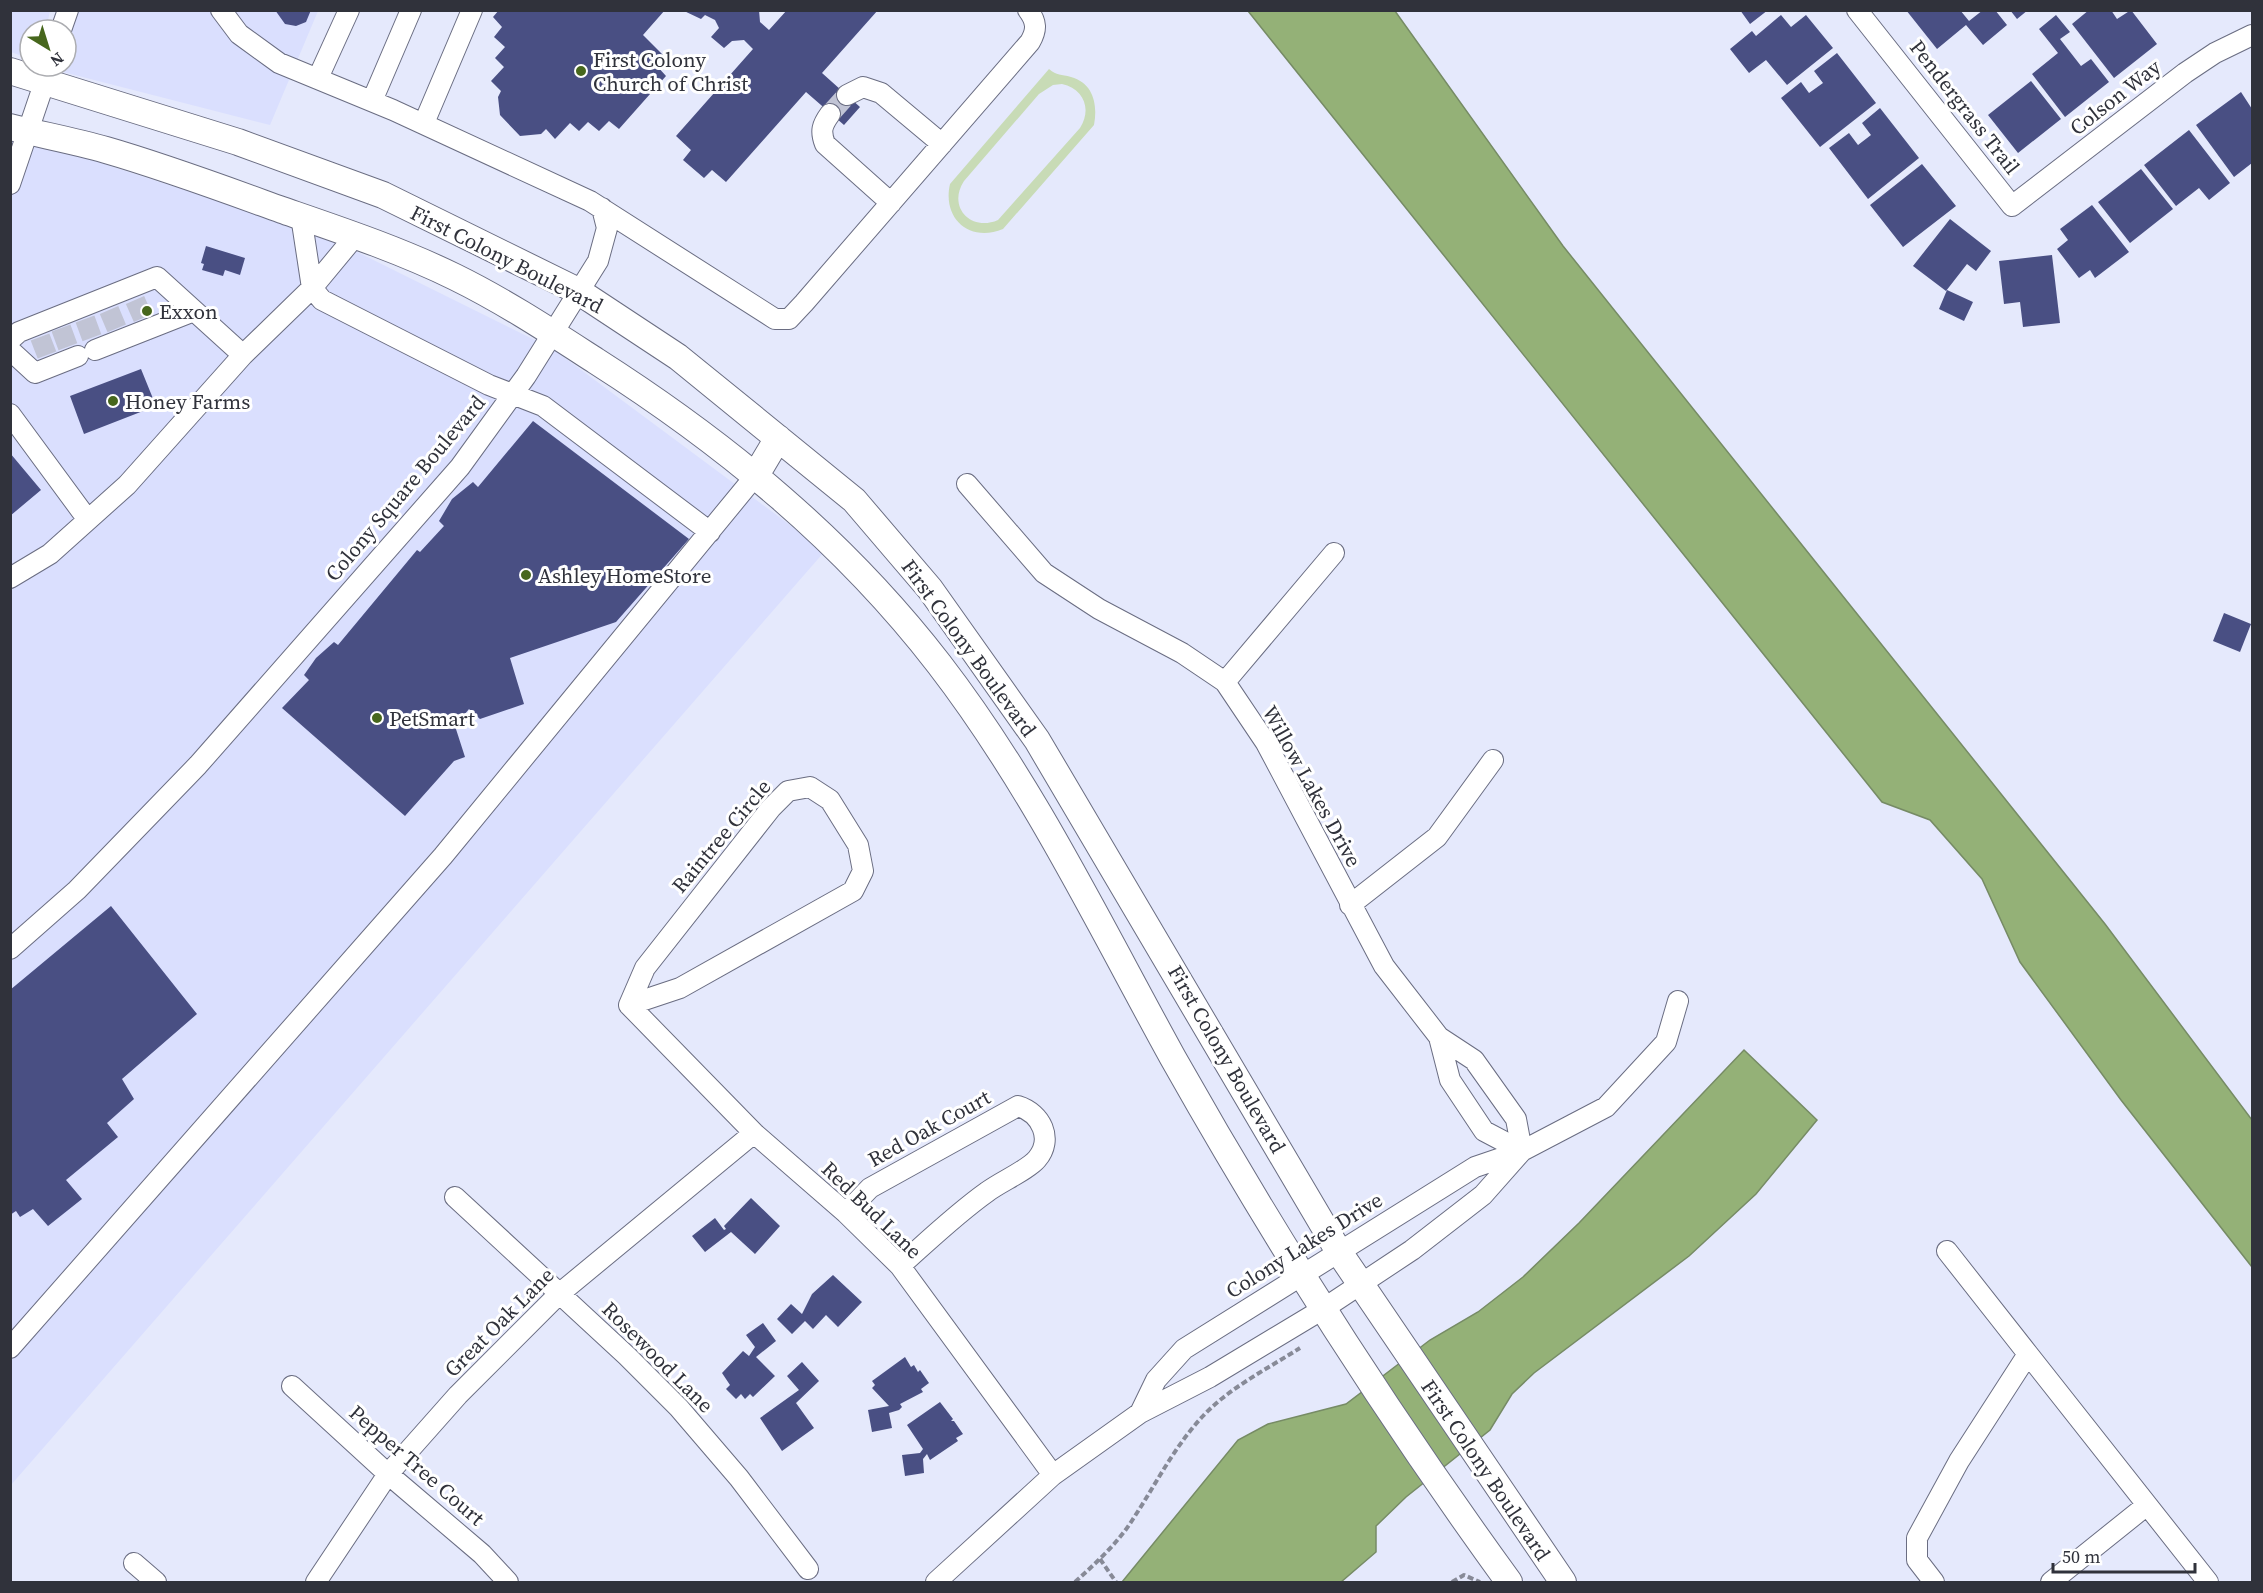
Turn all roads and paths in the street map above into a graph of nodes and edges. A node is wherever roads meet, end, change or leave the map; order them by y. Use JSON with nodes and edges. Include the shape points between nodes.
{"nodes":[{"id":1,"x":221,"y":10,"type":"edge"},
{"id":2,"x":349,"y":10,"type":"edge"},
{"id":3,"x":411,"y":10,"type":"edge"},
{"id":4,"x":472,"y":10,"type":"edge"},
{"id":5,"x":1029,"y":10,"type":"edge"},
{"id":6,"x":1857,"y":10,"type":"edge"},
{"id":7,"x":2253,"y":35,"type":"edge"},
{"id":8,"x":45,"y":78,"type":"edge"},
{"id":9,"x":62,"y":78,"type":"edge"},
{"id":10,"x":318,"y":78,"type":"junction"},
{"id":11,"x":847,"y":95,"type":"tunnel mouth"},
{"id":12,"x":372,"y":100,"type":"junction"},
{"id":13,"x":830,"y":114,"type":"tunnel mouth"},
{"id":14,"x":424,"y":123,"type":"junction"},
{"id":15,"x":19,"y":129,"type":"edge"},
{"id":16,"x":942,"y":144,"type":"junction"},
{"id":17,"x":10,"y":184,"type":"edge"},
{"id":18,"x":891,"y":203,"type":"junction"},
{"id":19,"x":2012,"y":206,"type":"joint"},
{"id":20,"x":602,"y":208,"type":"junction"},
{"id":21,"x":301,"y":216,"type":"junction"},
{"id":22,"x":356,"y":235,"type":"junction"},
{"id":23,"x":312,"y":288,"type":"junction"},
{"id":24,"x":578,"y":291,"type":"junction"},
{"id":25,"x":194,"y":311,"type":"junction"},
{"id":26,"x":552,"y":333,"type":"junction"},
{"id":27,"x":10,"y":340,"type":"edge"},
{"id":28,"x":10,"y":350,"type":"edge"},
{"id":29,"x":243,"y":355,"type":"junction"},
{"id":30,"x":513,"y":394,"type":"junction"},
{"id":31,"x":10,"y":414,"type":"edge"},
{"id":32,"x":778,"y":438,"type":"junction"},
{"id":33,"x":756,"y":475,"type":"junction"},
{"id":34,"x":967,"y":484,"type":"dead end"},
{"id":35,"x":88,"y":520,"type":"junction"},
{"id":36,"x":710,"y":532,"type":"junction"},
{"id":37,"x":1334,"y":553,"type":"dead end"},
{"id":38,"x":10,"y":578,"type":"edge"},
{"id":39,"x":1225,"y":682,"type":"junction"},
{"id":40,"x":1493,"y":760,"type":"dead end"},
{"id":41,"x":1350,"y":904,"type":"junction"},
{"id":42,"x":1151,"y":930,"type":"junction"},
{"id":43,"x":10,"y":950,"type":"edge"},
{"id":44,"x":1116,"y":951,"type":"junction"},
{"id":45,"x":1678,"y":1001,"type":"dead end"},
{"id":46,"x":628,"y":1005,"type":"junction"},
{"id":47,"x":1439,"y":1037,"type":"junction"},
{"id":48,"x":754,"y":1133,"type":"junction"},
{"id":49,"x":1522,"y":1151,"type":"junction"},
{"id":50,"x":455,"y":1197,"type":"dead end"},
{"id":51,"x":846,"y":1213,"type":"junction"},
{"id":52,"x":1947,"y":1251,"type":"dead end"},
{"id":53,"x":1339,"y":1252,"type":"junction"},
{"id":54,"x":900,"y":1266,"type":"junction"},
{"id":55,"x":1302,"y":1274,"type":"junction"},
{"id":56,"x":1360,"y":1285,"type":"junction"},
{"id":57,"x":559,"y":1294,"type":"junction"},
{"id":58,"x":1328,"y":1318,"type":"junction"},
{"id":59,"x":10,"y":1348,"type":"edge"},
{"id":60,"x":2028,"y":1354,"type":"junction"},
{"id":61,"x":292,"y":1386,"type":"dead end"},
{"id":62,"x":1140,"y":1413,"type":"junction"},
{"id":63,"x":388,"y":1474,"type":"junction"},
{"id":64,"x":1053,"y":1475,"type":"junction"},
{"id":65,"x":2147,"y":1505,"type":"junction"},
{"id":66,"x":1100,"y":1560,"type":"junction"},
{"id":67,"x":134,"y":1563,"type":"dead end"},
{"id":68,"x":808,"y":1569,"type":"dead end"},
{"id":69,"x":156,"y":1582,"type":"edge"},
{"id":70,"x":316,"y":1582,"type":"edge"},
{"id":71,"x":508,"y":1582,"type":"edge"},
{"id":72,"x":936,"y":1582,"type":"edge"},
{"id":73,"x":1075,"y":1582,"type":"edge"},
{"id":74,"x":1116,"y":1582,"type":"edge"},
{"id":75,"x":1452,"y":1582,"type":"edge"},
{"id":76,"x":1480,"y":1582,"type":"edge"},
{"id":77,"x":1509,"y":1582,"type":"edge"},
{"id":78,"x":1563,"y":1582,"type":"edge"},
{"id":79,"x":1934,"y":1582,"type":"edge"},
{"id":80,"x":2050,"y":1582,"type":"edge"},
{"id":81,"x":2208,"y":1582,"type":"edge"}],
"edges":[{"from":1,"to":10,"type":"street","via":[[239,34],[279,63]]},
{"from":2,"to":10,"type":"street"},
{"from":3,"to":12,"type":"street"},
{"from":4,"to":14,"type":"street"},
{"from":5,"to":16,"type":"street","via":[[1036,31],[1030,42]]},
{"from":6,"to":19,"type":"street","name":"Pendergrass Trail"},
{"from":7,"to":19,"type":"street","name":"Colson Way","via":[[2185,73]]},
{"from":8,"to":15,"type":"street"},
{"from":9,"to":24,"type":"main road","name":"First Colony Boulevard","via":[[383,195]]},
{"from":10,"to":12,"type":"street"},
{"from":11,"to":16,"type":"street","via":[[863,87],[881,93]]},
{"from":12,"to":14,"type":"street"},
{"from":13,"to":18,"type":"street","via":[[821,134],[825,144]]},
{"from":14,"to":20,"type":"street"},
{"from":15,"to":17,"type":"street"},
{"from":15,"to":21,"type":"main road","name":"First Colony Boulevard","via":[[108,150]]},
{"from":16,"to":18,"type":"street"},
{"from":18,"to":20,"type":"street","via":[[804,303],[789,318],[782,319],[775,319]]},
{"from":20,"to":24,"type":"street","name":"Colony Square Boulevard","via":[[607,228],[604,248]]},
{"from":21,"to":22,"type":"main road","name":"First Colony Boulevard"},
{"from":21,"to":23,"type":"street"},
{"from":22,"to":23,"type":"street"},
{"from":22,"to":26,"type":"main road","name":"First Colony Boulevard","via":[[455,278]]},
{"from":23,"to":29,"type":"street"},
{"from":23,"to":30,"type":"street","via":[[322,300]]},
{"from":24,"to":26,"type":"street","name":"Colony Square Boulevard"},
{"from":24,"to":32,"type":"main road","name":"First Colony Boulevard","via":[[678,357]]},
{"from":25,"to":27,"type":"street","via":[[157,277],[133,294],[38,331],[20,332]]},
{"from":25,"to":28,"type":"street","via":[[119,334],[50,361],[35,373]]},
{"from":25,"to":29,"type":"street"},
{"from":26,"to":30,"type":"street","name":"Colony Square Boulevard"},
{"from":26,"to":33,"type":"main road","name":"First Colony Boulevard","via":[[651,396]]},
{"from":29,"to":35,"type":"street","via":[[127,485]]},
{"from":30,"to":36,"type":"street","via":[[543,406]]},
{"from":30,"to":43,"type":"street","name":"Colony Square Boulevard","via":[[460,467],[198,765],[77,890]]},
{"from":31,"to":35,"type":"street"},
{"from":32,"to":33,"type":"main road"},
{"from":32,"to":42,"type":"main road","name":"First Colony Boulevard","via":[[854,500],[930,589],[1037,740]]},
{"from":33,"to":36,"type":"street"},
{"from":33,"to":44,"type":"main road","name":"First Colony Boulevard","via":[[857,569],[952,681],[1029,794]]},
{"from":34,"to":39,"type":"street","name":"Willow Lakes Drive","via":[[1044,573]]},
{"from":35,"to":38,"type":"street","via":[[50,554]]},
{"from":36,"to":59,"type":"street","via":[[443,856]]},
{"from":37,"to":39,"type":"street"},
{"from":39,"to":41,"type":"street","name":"Willow Lakes Drive","via":[[1266,743]]},
{"from":40,"to":41,"type":"street","via":[[1437,837]]},
{"from":41,"to":47,"type":"street","name":"Willow Lakes Drive","via":[[1384,966]]},
{"from":42,"to":44,"type":"main road"},
{"from":42,"to":53,"type":"main road","name":"First Colony Boulevard"},
{"from":44,"to":55,"type":"main road","name":"First Colony Boulevard","via":[[1211,1124]]},
{"from":45,"to":49,"type":"street","name":"Colony Lakes Drive","via":[[1666,1042],[1606,1107]]},
{"from":46,"to":46,"type":"street","name":"Raintree Circle","via":[[680,988],[853,891],[864,871],[858,845],[830,800],[810,787],[788,791],[771,807],[645,968]]},
{"from":46,"to":48,"type":"street","name":"Red Bud Lane"},
{"from":47,"to":49,"type":"street","name":"Willow Lakes Drive","via":[[1474,1060],[1516,1119]]},
{"from":47,"to":49,"type":"street","name":"Willow Lakes Drive","via":[[1450,1080],[1484,1131]]},
{"from":48,"to":51,"type":"street","name":"Red Bud Lane"},
{"from":48,"to":57,"type":"street","name":"Great Oak Lane"},
{"from":49,"to":53,"type":"street","name":"Colony Lakes Drive","via":[[1475,1167]]},
{"from":49,"to":56,"type":"street","name":"Colony Lakes Drive","via":[[1483,1195]]},
{"from":50,"to":57,"type":"street","name":"Rosewood Lane"},
{"from":51,"to":54,"type":"street","name":"Red Bud Lane"},
{"from":51,"to":54,"type":"street","name":"Red Oak Court","via":[[870,1188],[994,1117],[1018,1106],[1038,1117],[1044,1145],[1036,1160],[977,1199]]},
{"from":52,"to":60,"type":"street"},
{"from":53,"to":55,"type":"street","name":"Colony Lakes Drive"},
{"from":53,"to":56,"type":"main road","name":"First Colony Boulevard"},
{"from":54,"to":64,"type":"street","name":"Red Bud Lane"},
{"from":55,"to":58,"type":"main road","name":"First Colony Boulevard"},
{"from":55,"to":62,"type":"street","name":"Colony Lakes Drive","via":[[1184,1349],[1156,1380]]},
{"from":56,"to":58,"type":"street","name":"Colony Lakes Drive"},
{"from":56,"to":78,"type":"main road","name":"First Colony Boulevard"},
{"from":57,"to":63,"type":"street","name":"Great Oak Lane","via":[[458,1395]]},
{"from":57,"to":68,"type":"street","name":"Rosewood Lane","via":[[679,1408],[739,1478]]},
{"from":58,"to":62,"type":"street","name":"Colony Lakes Drive"},
{"from":58,"to":66,"type":"path","via":[[1204,1415],[1170,1457],[1132,1521]]},
{"from":58,"to":77,"type":"main road","name":"First Colony Boulevard"},
{"from":60,"to":65,"type":"street"},
{"from":60,"to":79,"type":"street","via":[[1959,1461],[1917,1538],[1917,1560]]},
{"from":61,"to":63,"type":"street","name":"Pepper Tree Court"},
{"from":62,"to":64,"type":"street","name":"Colony Lakes Drive"},
{"from":63,"to":70,"type":"street","name":"Great Oak Lane"},
{"from":63,"to":71,"type":"street","name":"Pepper Tree Court","via":[[482,1554]]},
{"from":64,"to":72,"type":"street","name":"Colony Lakes Drive"},
{"from":65,"to":80,"type":"street"},
{"from":65,"to":81,"type":"street"},
{"from":66,"to":73,"type":"path"},
{"from":66,"to":74,"type":"path"},
{"from":67,"to":69,"type":"street"},
{"from":75,"to":76,"type":"path","via":[[1464,1575]]}]}
